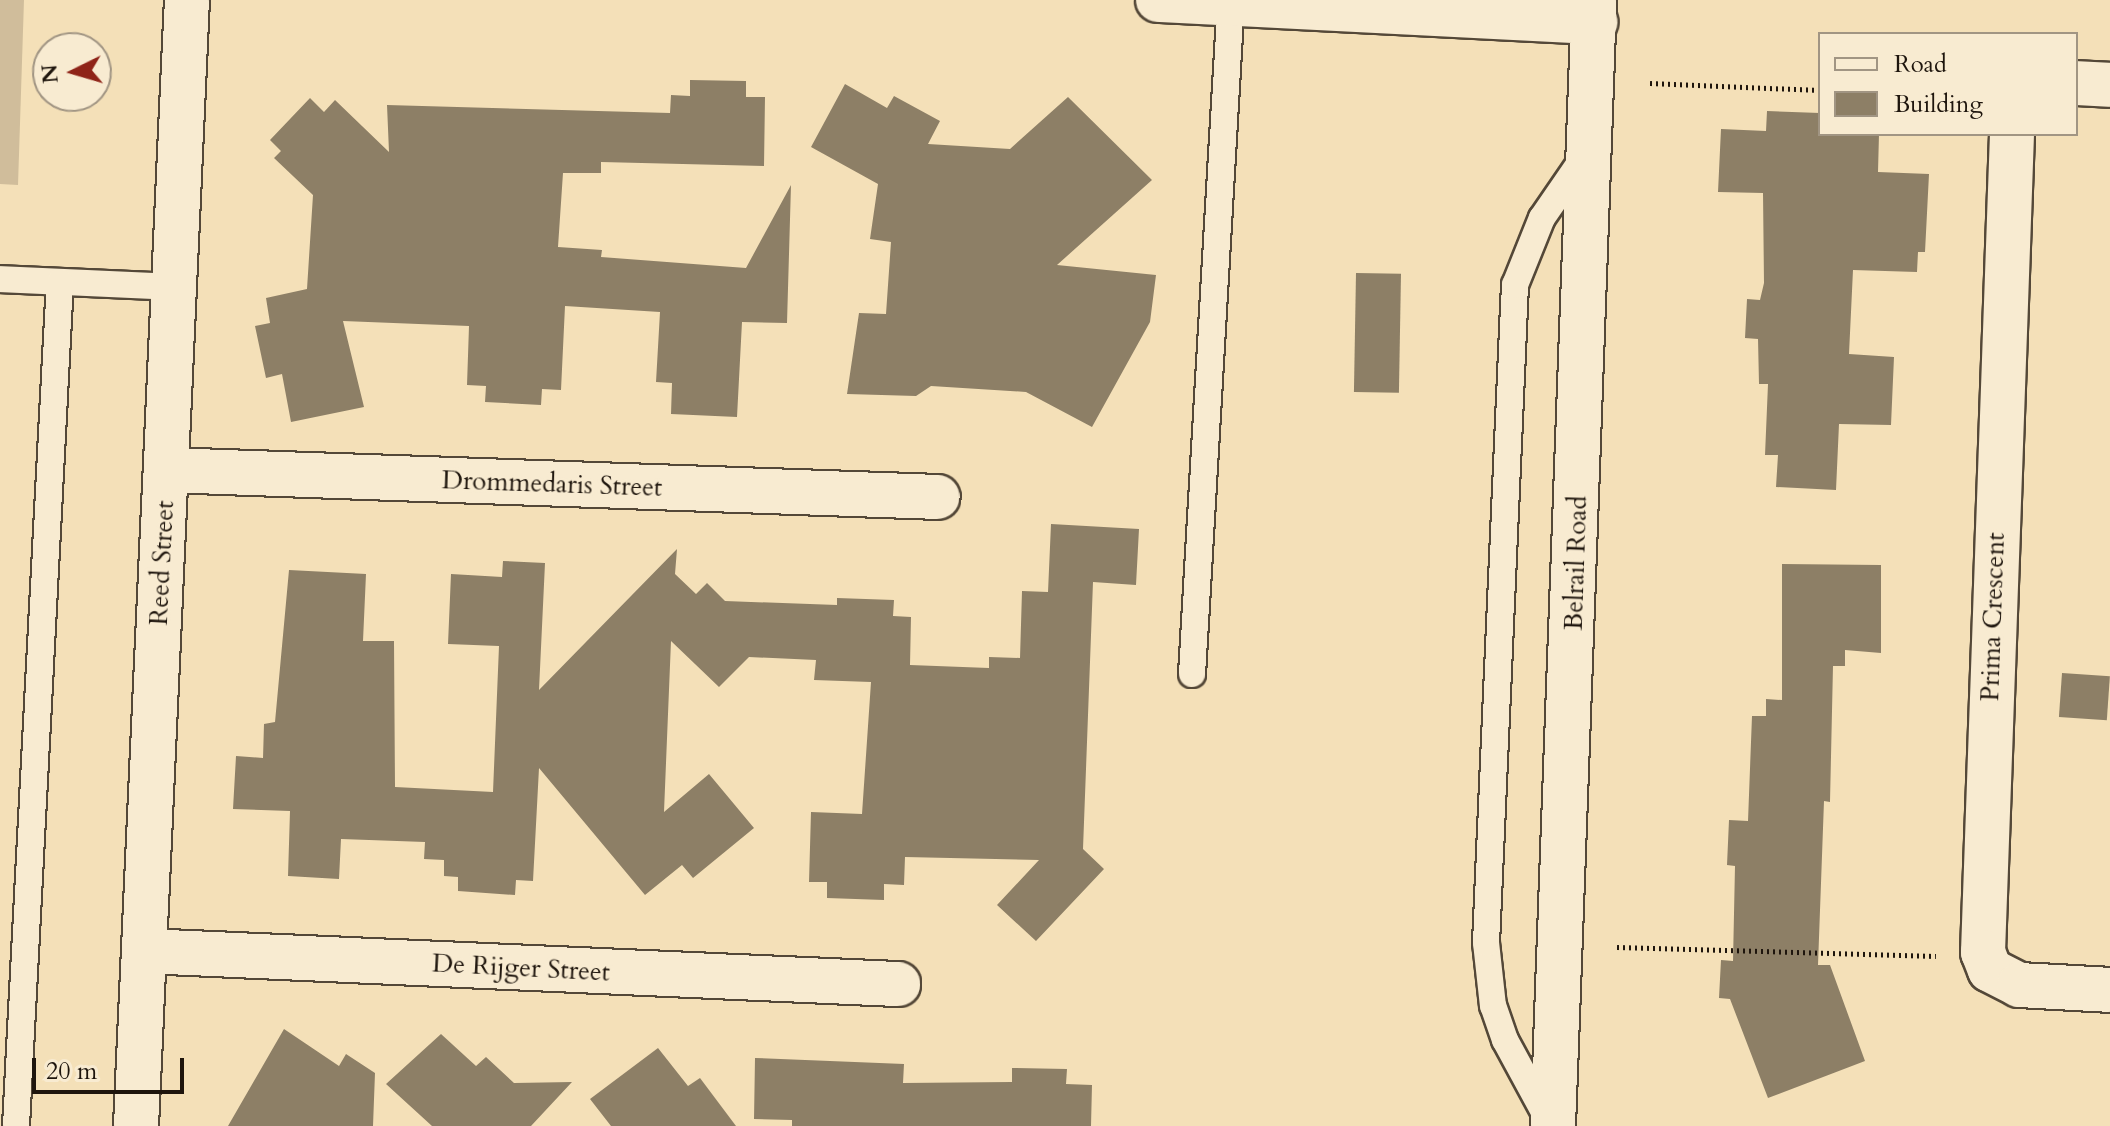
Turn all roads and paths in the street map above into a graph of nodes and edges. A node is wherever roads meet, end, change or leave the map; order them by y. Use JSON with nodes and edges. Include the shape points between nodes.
{"nodes":[{"id":1,"x":187,"y":0,"type":"edge"},
{"id":2,"x":1158,"y":0,"type":"edge"},
{"id":3,"x":1231,"y":1,"type":"edge"},
{"id":4,"x":1594,"y":11,"type":"edge"},
{"id":5,"x":1650,"y":83,"type":"dead end"},
{"id":6,"x":2078,"y":83,"type":"edge"},
{"id":7,"x":2110,"y":85,"type":"edge"},
{"id":8,"x":1818,"y":90,"type":"edge"},
{"id":9,"x":2011,"y":136,"type":"edge"},
{"id":10,"x":1593,"y":144,"type":"junction"},
{"id":11,"x":0,"y":279,"type":"edge"},
{"id":12,"x":60,"y":282,"type":"junction"},
{"id":13,"x":174,"y":287,"type":"junction"},
{"id":14,"x":166,"y":470,"type":"junction"},
{"id":15,"x":938,"y":497,"type":"dead end"},
{"id":16,"x":1192,"y":674,"type":"dead end"},
{"id":17,"x":1617,"y":947,"type":"dead end"},
{"id":18,"x":144,"y":951,"type":"junction"},
{"id":19,"x":1983,"y":952,"type":"junction"},
{"id":20,"x":898,"y":984,"type":"dead end"},
{"id":21,"x":2110,"y":990,"type":"edge"},
{"id":22,"x":16,"y":1126,"type":"edge"},
{"id":23,"x":136,"y":1126,"type":"edge"},
{"id":24,"x":1553,"y":1126,"type":"edge"}],
"edges":[{"from":1,"to":13,"type":"street","name":"Reed Street"},
{"from":2,"to":3,"type":"street"},
{"from":3,"to":4,"type":"street"},
{"from":3,"to":16,"type":"lane"},
{"from":4,"to":10,"type":"street","name":"Belrail Road"},
{"from":5,"to":8,"type":"path"},
{"from":6,"to":7,"type":"street"},
{"from":9,"to":19,"type":"street","name":"Prima Crescent"},
{"from":10,"to":24,"type":"street","name":"Belrail Road"},
{"from":10,"to":24,"type":"lane","via":[[1542,218],[1515,285],[1486,943],[1493,1006],[1505,1040]]},
{"from":11,"to":12,"type":"lane"},
{"from":12,"to":13,"type":"lane"},
{"from":12,"to":22,"type":"lane"},
{"from":13,"to":14,"type":"street","name":"Reed Street"},
{"from":14,"to":15,"type":"street","name":"Drommedaris Street"},
{"from":14,"to":18,"type":"street","name":"Reed Street"},
{"from":17,"to":19,"type":"path","via":[[1946,957]]},
{"from":18,"to":20,"type":"street","name":"De Rijger Street"},
{"from":18,"to":23,"type":"street","name":"Reed Street"},
{"from":19,"to":21,"type":"street","via":[[1990,970],[2019,985]]}]}
